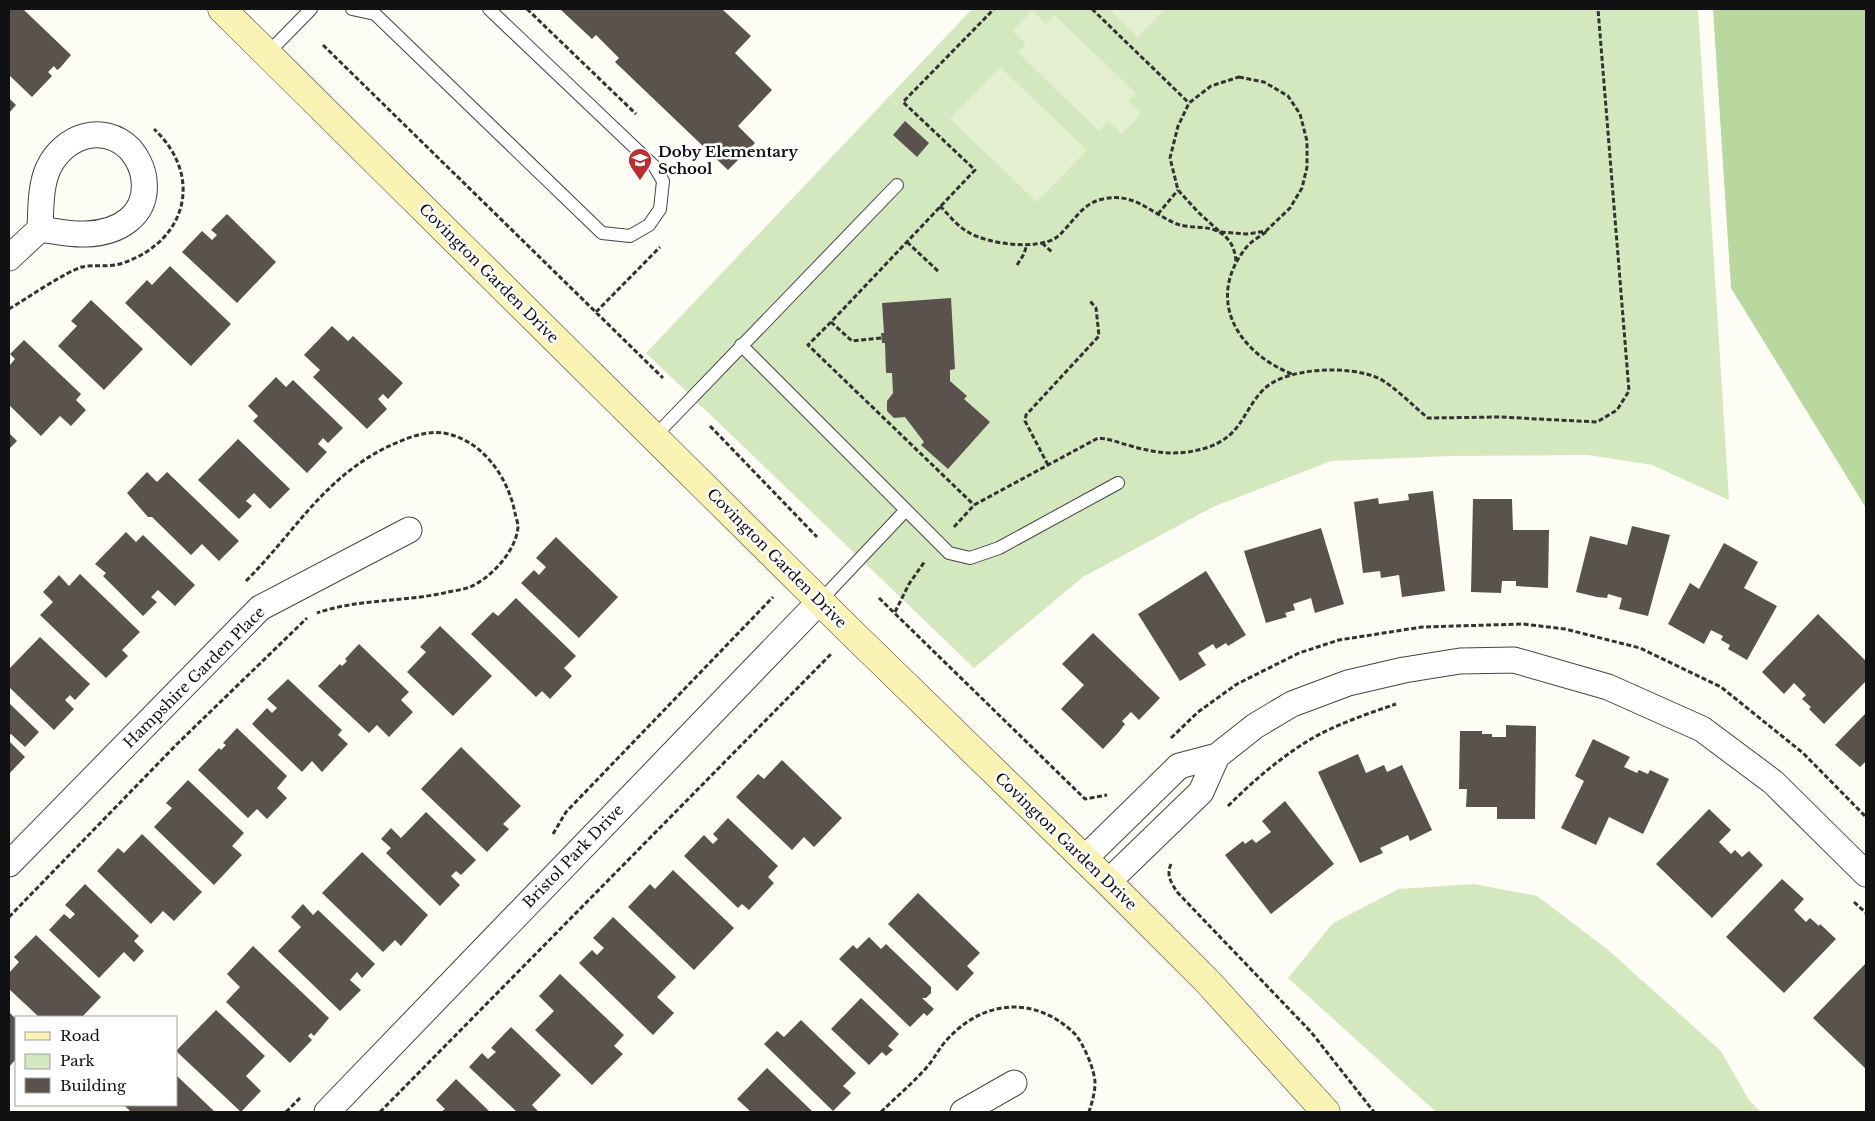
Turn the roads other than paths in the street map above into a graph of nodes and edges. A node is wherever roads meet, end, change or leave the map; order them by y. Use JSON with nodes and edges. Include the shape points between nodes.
{"nodes":[{"id":1,"x":222,"y":9,"type":"edge"},
{"id":2,"x":310,"y":9,"type":"edge"},
{"id":3,"x":352,"y":9,"type":"edge"},
{"id":4,"x":489,"y":9,"type":"edge"},
{"id":5,"x":267,"y":54,"type":"junction"},
{"id":6,"x":897,"y":185,"type":"dead end"},
{"id":7,"x":40,"y":229,"type":"junction"},
{"id":8,"x":9,"y":258,"type":"edge"},
{"id":9,"x":740,"y":345,"type":"junction"},
{"id":10,"x":654,"y":437,"type":"junction"},
{"id":11,"x":1118,"y":483,"type":"dead end"},
{"id":12,"x":906,"y":510,"type":"junction"},
{"id":13,"x":409,"y":530,"type":"dead end"},
{"id":14,"x":820,"y":601,"type":"junction"},
{"id":15,"x":1216,"y":756,"type":"junction"},
{"id":16,"x":1084,"y":859,"type":"junction"},
{"id":17,"x":9,"y":864,"type":"edge"},
{"id":18,"x":1866,"y":874,"type":"edge"},
{"id":19,"x":1108,"y":882,"type":"junction"},
{"id":20,"x":1014,"y":1083,"type":"dead end"},
{"id":21,"x":327,"y":1112,"type":"edge"},
{"id":22,"x":963,"y":1112,"type":"edge"},
{"id":23,"x":1326,"y":1112,"type":"edge"}],
"edges":[{"from":1,"to":5,"type":"street","name":"Covington Garden Drive"},
{"from":2,"to":5,"type":"lane"},
{"from":3,"to":4,"type":"lane","via":[[375,14],[602,233],[630,236],[649,225],[660,209],[663,181],[654,166]]},
{"from":5,"to":10,"type":"street","name":"Covington Garden Drive"},
{"from":6,"to":9,"type":"lane"},
{"from":7,"to":7,"type":"street","via":[[84,235],[101,233],[135,216],[145,190],[138,162],[129,149],[116,140],[90,134],[67,144],[48,168]]},
{"from":7,"to":8,"type":"street"},
{"from":9,"to":10,"type":"lane"},
{"from":9,"to":12,"type":"lane"},
{"from":10,"to":14,"type":"street","name":"Covington Garden Drive"},
{"from":11,"to":12,"type":"lane","via":[[999,548],[970,558],[949,553]]},
{"from":12,"to":14,"type":"lane"},
{"from":13,"to":17,"type":"street","name":"Hampshire Garden Place","via":[[260,608]]},
{"from":14,"to":16,"type":"street","name":"Covington Garden Drive"},
{"from":14,"to":21,"type":"street","name":"Bristol Park Drive"},
{"from":15,"to":16,"type":"street","via":[[1179,766]]},
{"from":15,"to":18,"type":"street","via":[[1255,726],[1292,704],[1348,683],[1460,661],[1514,660],[1608,687],[1702,729],[1773,782]]},
{"from":15,"to":19,"type":"street","via":[[1201,792]]},
{"from":16,"to":19,"type":"street","name":"Covington Garden Drive"},
{"from":19,"to":23,"type":"street","name":"Covington Garden Drive","via":[[1208,982]]},
{"from":20,"to":22,"type":"street"}]}
